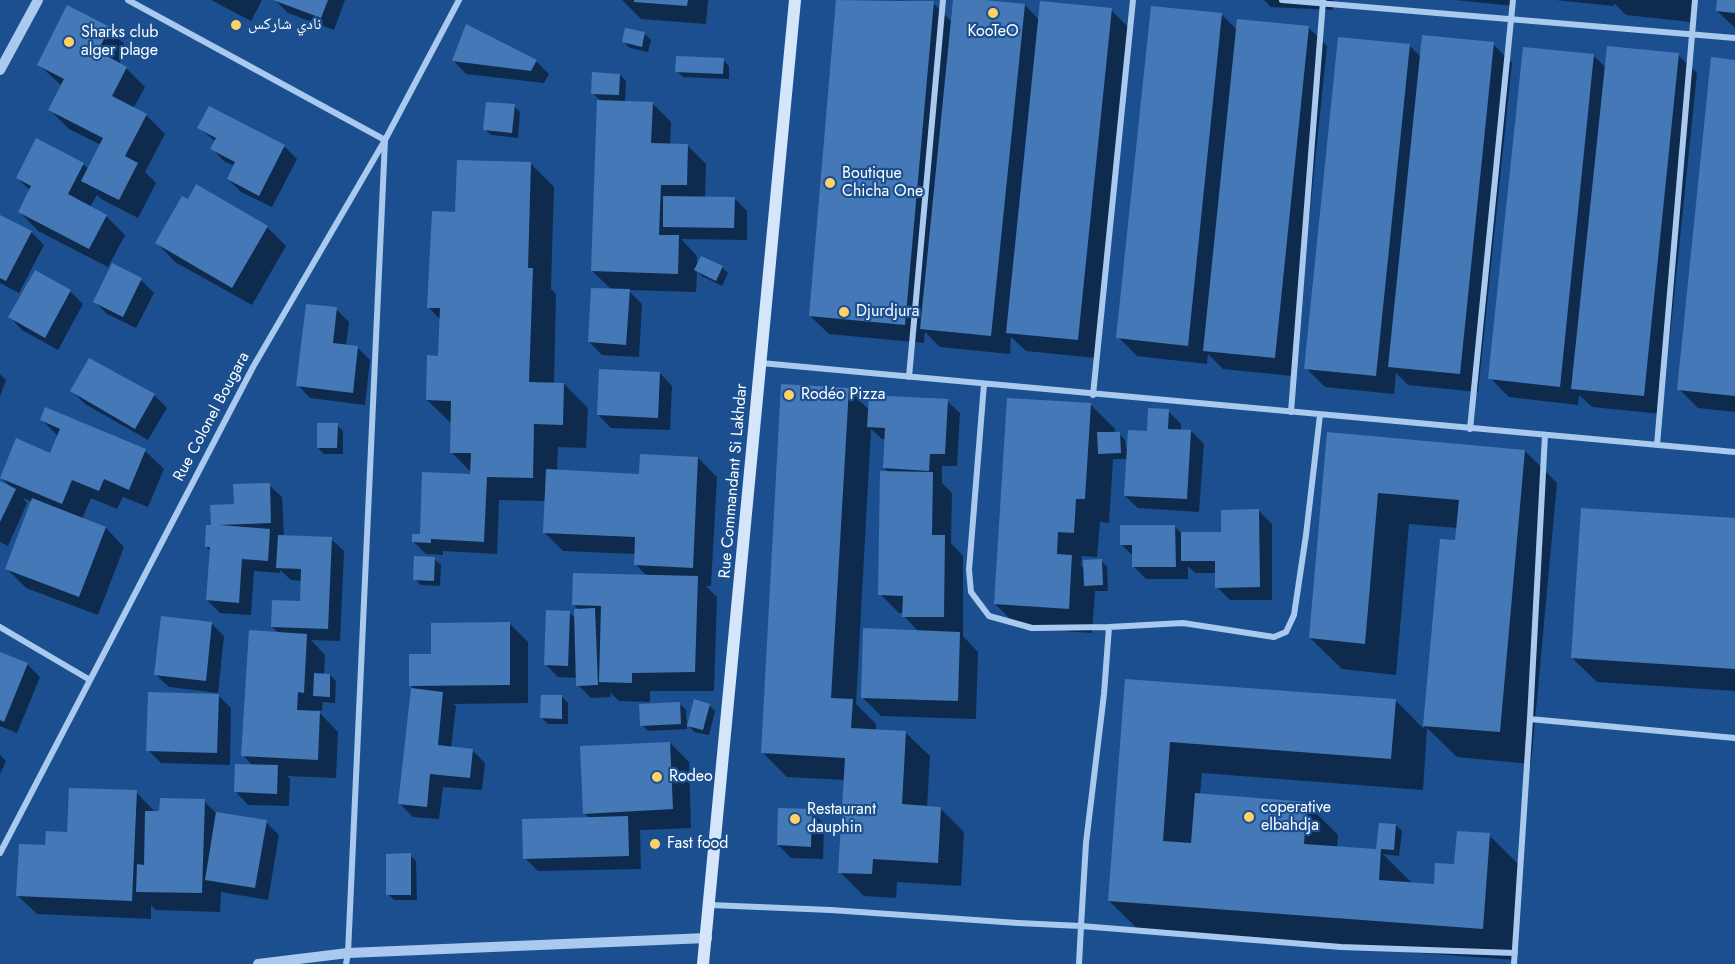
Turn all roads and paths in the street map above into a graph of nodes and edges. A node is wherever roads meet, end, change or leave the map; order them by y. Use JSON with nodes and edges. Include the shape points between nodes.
{"nodes":[{"id":1,"x":38,"y":0,"type":"edge"},
{"id":2,"x":128,"y":0,"type":"edge"},
{"id":3,"x":459,"y":0,"type":"edge"},
{"id":4,"x":795,"y":0,"type":"edge"},
{"id":5,"x":943,"y":0,"type":"edge"},
{"id":6,"x":1133,"y":0,"type":"edge"},
{"id":7,"x":1282,"y":0,"type":"edge"},
{"id":8,"x":1513,"y":0,"type":"edge"},
{"id":9,"x":1695,"y":0,"type":"edge"},
{"id":10,"x":1323,"y":2,"type":"edge"},
{"id":11,"x":1511,"y":19,"type":"junction"},
{"id":12,"x":1691,"y":34,"type":"junction"},
{"id":13,"x":1735,"y":38,"type":"edge"},
{"id":14,"x":0,"y":70,"type":"edge"},
{"id":15,"x":385,"y":140,"type":"junction"},
{"id":16,"x":761,"y":363,"type":"junction"},
{"id":17,"x":909,"y":377,"type":"junction"},
{"id":18,"x":984,"y":384,"type":"junction"},
{"id":19,"x":1093,"y":395,"type":"junction"},
{"id":20,"x":1291,"y":412,"type":"junction"},
{"id":21,"x":1320,"y":415,"type":"junction"},
{"id":22,"x":1470,"y":429,"type":"junction"},
{"id":23,"x":1545,"y":435,"type":"junction"},
{"id":24,"x":1657,"y":445,"type":"junction"},
{"id":25,"x":1735,"y":452,"type":"edge"},
{"id":26,"x":0,"y":627,"type":"edge"},
{"id":27,"x":1109,"y":627,"type":"junction"},
{"id":28,"x":90,"y":680,"type":"junction"},
{"id":29,"x":1530,"y":719,"type":"junction"},
{"id":30,"x":1735,"y":738,"type":"edge"},
{"id":31,"x":0,"y":853,"type":"edge"},
{"id":32,"x":710,"y":905,"type":"junction"},
{"id":33,"x":1081,"y":926,"type":"junction"},
{"id":34,"x":707,"y":938,"type":"junction"},
{"id":35,"x":1515,"y":953,"type":"junction"},
{"id":36,"x":347,"y":959,"type":"edge"},
{"id":37,"x":258,"y":964,"type":"edge"},
{"id":38,"x":703,"y":964,"type":"edge"},
{"id":39,"x":1079,"y":964,"type":"edge"},
{"id":40,"x":1514,"y":964,"type":"edge"}],
"edges":[{"from":1,"to":14,"type":"street"},
{"from":2,"to":15,"type":"street"},
{"from":3,"to":15,"type":"street","name":"Rue Colonel Bougara"},
{"from":4,"to":16,"type":"main road","name":"Rue Commandant Si Lakhdar"},
{"from":5,"to":17,"type":"street"},
{"from":6,"to":19,"type":"street"},
{"from":7,"to":10,"type":"street"},
{"from":8,"to":11,"type":"street"},
{"from":9,"to":12,"type":"street"},
{"from":10,"to":11,"type":"street"},
{"from":10,"to":20,"type":"street"},
{"from":11,"to":12,"type":"street"},
{"from":11,"to":22,"type":"street"},
{"from":12,"to":13,"type":"street"},
{"from":12,"to":24,"type":"street"},
{"from":15,"to":28,"type":"street","name":"Rue Colonel Bougara","via":[[253,367]]},
{"from":15,"to":36,"type":"street"},
{"from":16,"to":17,"type":"street"},
{"from":16,"to":32,"type":"main road","name":"Rue Commandant Si Lakhdar"},
{"from":17,"to":18,"type":"street"},
{"from":18,"to":19,"type":"street"},
{"from":18,"to":27,"type":"street","via":[[969,570],[971,592],[989,616],[1032,628]]},
{"from":19,"to":20,"type":"street"},
{"from":20,"to":21,"type":"street"},
{"from":21,"to":22,"type":"street"},
{"from":21,"to":27,"type":"street","via":[[1294,615],[1286,632],[1274,637],[1183,623]]},
{"from":22,"to":23,"type":"street"},
{"from":23,"to":24,"type":"street"},
{"from":23,"to":29,"type":"street"},
{"from":24,"to":25,"type":"street"},
{"from":26,"to":28,"type":"street"},
{"from":27,"to":33,"type":"street"},
{"from":28,"to":31,"type":"street","name":"Rue Colonel Bougara"},
{"from":29,"to":30,"type":"street"},
{"from":29,"to":35,"type":"street"},
{"from":32,"to":33,"type":"street"},
{"from":32,"to":34,"type":"main road","name":"Rue Commandant Si Lakhdar"},
{"from":33,"to":35,"type":"street","via":[[1341,947]]},
{"from":33,"to":39,"type":"street"},
{"from":34,"to":36,"type":"street"},
{"from":34,"to":38,"type":"main road","name":"Rue Commandant Si Lakhdar"},
{"from":35,"to":40,"type":"street"},
{"from":36,"to":37,"type":"street"}]}
